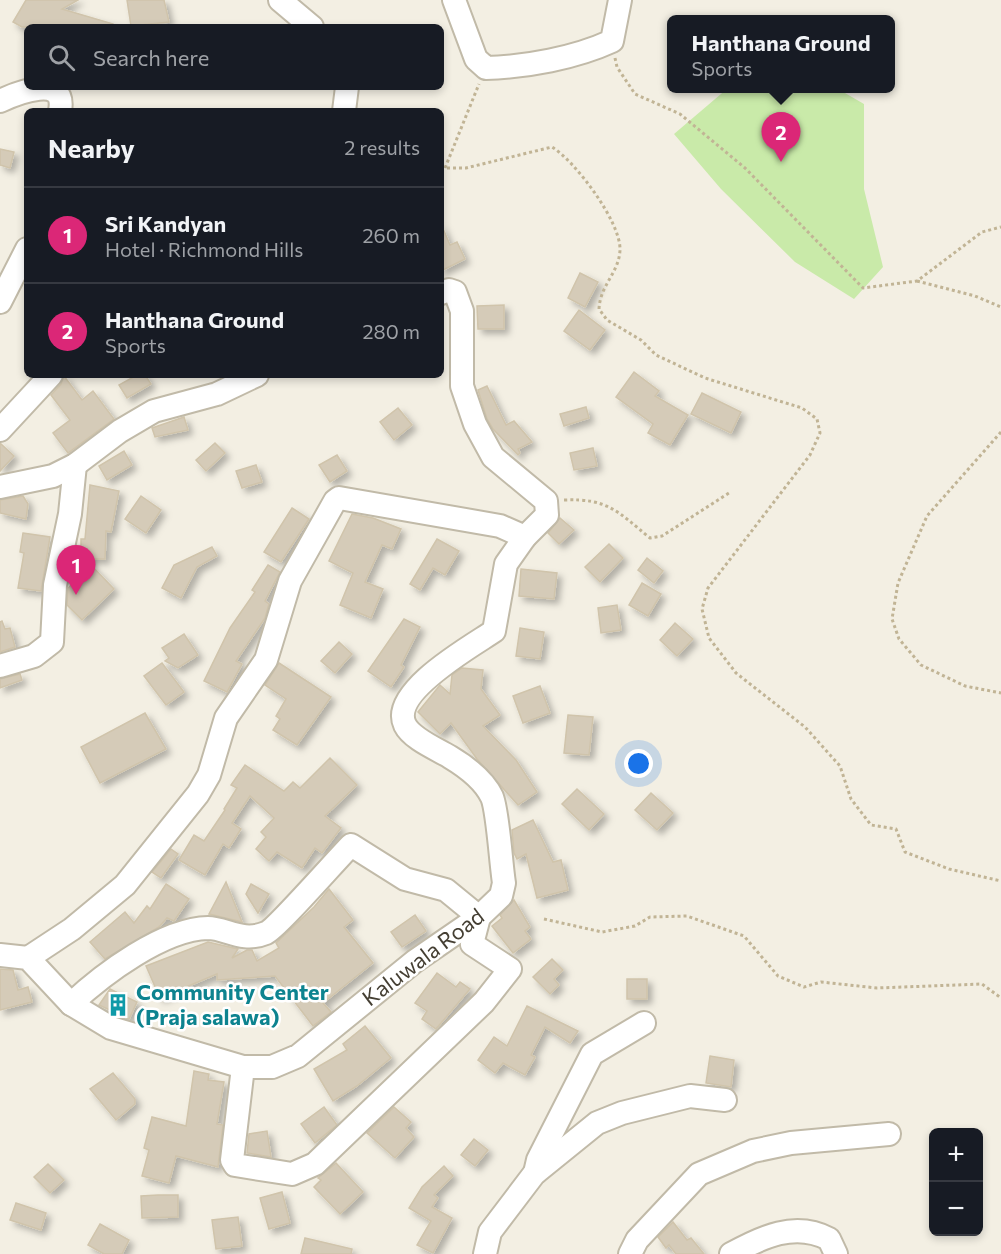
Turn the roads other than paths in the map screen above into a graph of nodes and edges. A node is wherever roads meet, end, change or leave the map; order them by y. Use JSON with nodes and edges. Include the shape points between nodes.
{"nodes":[{"id":1,"x":280,"y":0,"type":"edge"},
{"id":2,"x":620,"y":0,"type":"edge"},
{"id":3,"x":461,"y":5,"type":"edge"},
{"id":4,"x":308,"y":24,"type":"edge"},
{"id":5,"x":35,"y":90,"type":"edge"},
{"id":6,"x":50,"y":90,"type":"edge"},
{"id":7,"x":347,"y":90,"type":"edge"},
{"id":8,"x":0,"y":101,"type":"edge"},
{"id":9,"x":60,"y":108,"type":"edge"},
{"id":10,"x":344,"y":108,"type":"edge"},
{"id":11,"x":24,"y":255,"type":"edge"},
{"id":12,"x":444,"y":292,"type":"edge"},
{"id":13,"x":0,"y":302,"type":"edge"},
{"id":14,"x":48,"y":378,"type":"edge"},
{"id":15,"x":251,"y":378,"type":"edge"},
{"id":16,"x":0,"y":430,"type":"edge"},
{"id":17,"x":75,"y":465,"type":"junction"},
{"id":18,"x":0,"y":487,"type":"edge"},
{"id":19,"x":525,"y":537,"type":"junction"},
{"id":20,"x":0,"y":666,"type":"edge"},
{"id":21,"x":479,"y":917,"type":"junction"},
{"id":22,"x":0,"y":955,"type":"edge"},
{"id":23,"x":28,"y":958,"type":"junction"},
{"id":24,"x":71,"y":1004,"type":"junction"},
{"id":25,"x":644,"y":1023,"type":"dead end"},
{"id":26,"x":243,"y":1067,"type":"junction"},
{"id":27,"x":725,"y":1100,"type":"dead end"},
{"id":28,"x":889,"y":1134,"type":"dead end"},
{"id":29,"x":534,"y":1174,"type":"junction"},
{"id":30,"x":485,"y":1254,"type":"edge"},
{"id":31,"x":630,"y":1254,"type":"edge"},
{"id":32,"x":731,"y":1254,"type":"edge"},
{"id":33,"x":836,"y":1254,"type":"edge"}],
"edges":[{"from":1,"to":4,"type":"street"},
{"from":2,"to":3,"type":"street","via":[[612,41],[585,53],[506,68],[486,68],[476,59]]},
{"from":5,"to":8,"type":"street"},
{"from":6,"to":9,"type":"street","via":[[61,100]]},
{"from":7,"to":10,"type":"street"},
{"from":11,"to":13,"type":"street"},
{"from":12,"to":19,"type":"street","name":"Kaluwala Road","via":[[454,292],[462,311],[462,386],[475,424],[493,457],[546,501],[547,515]]},
{"from":14,"to":16,"type":"street"},
{"from":15,"to":17,"type":"street","via":[[217,394],[154,411]]},
{"from":17,"to":18,"type":"street","via":[[53,476]]},
{"from":17,"to":20,"type":"street","via":[[70,514],[55,585],[52,642],[34,656]]},
{"from":19,"to":21,"type":"street","name":"Kaluwala Road","via":[[506,564],[494,631],[425,679],[409,697],[404,714],[405,725],[415,735],[469,769],[492,798],[504,883],[501,896]]},
{"from":19,"to":23,"type":"street","via":[[500,526],[339,498],[335,501],[290,581],[266,660],[226,718],[209,775],[198,794],[125,885],[72,929]]},
{"from":21,"to":24,"type":"street","via":[[446,890],[405,879],[351,845],[266,933],[236,936],[212,928],[192,929],[132,956]]},
{"from":21,"to":26,"type":"street","name":"Kaluwala Road","via":[[415,961],[298,1056],[272,1067]]},
{"from":21,"to":26,"type":"street","via":[[472,944],[510,969],[484,1002],[315,1164],[292,1174],[235,1165],[232,1160]]},
{"from":22,"to":23,"type":"street"},
{"from":23,"to":24,"type":"street","name":"Kaluwala Road"},
{"from":24,"to":26,"type":"street","name":"Kaluwala Road","via":[[111,1028]]},
{"from":25,"to":29,"type":"street","via":[[592,1054]]},
{"from":27,"to":29,"type":"street","via":[[690,1096],[622,1113],[597,1123]]},
{"from":28,"to":31,"type":"street","via":[[791,1143],[753,1151],[699,1174],[637,1240]]},
{"from":29,"to":30,"type":"street","via":[[490,1232]]},
{"from":32,"to":33,"type":"street","via":[[764,1236],[802,1230],[829,1239]]}]}
